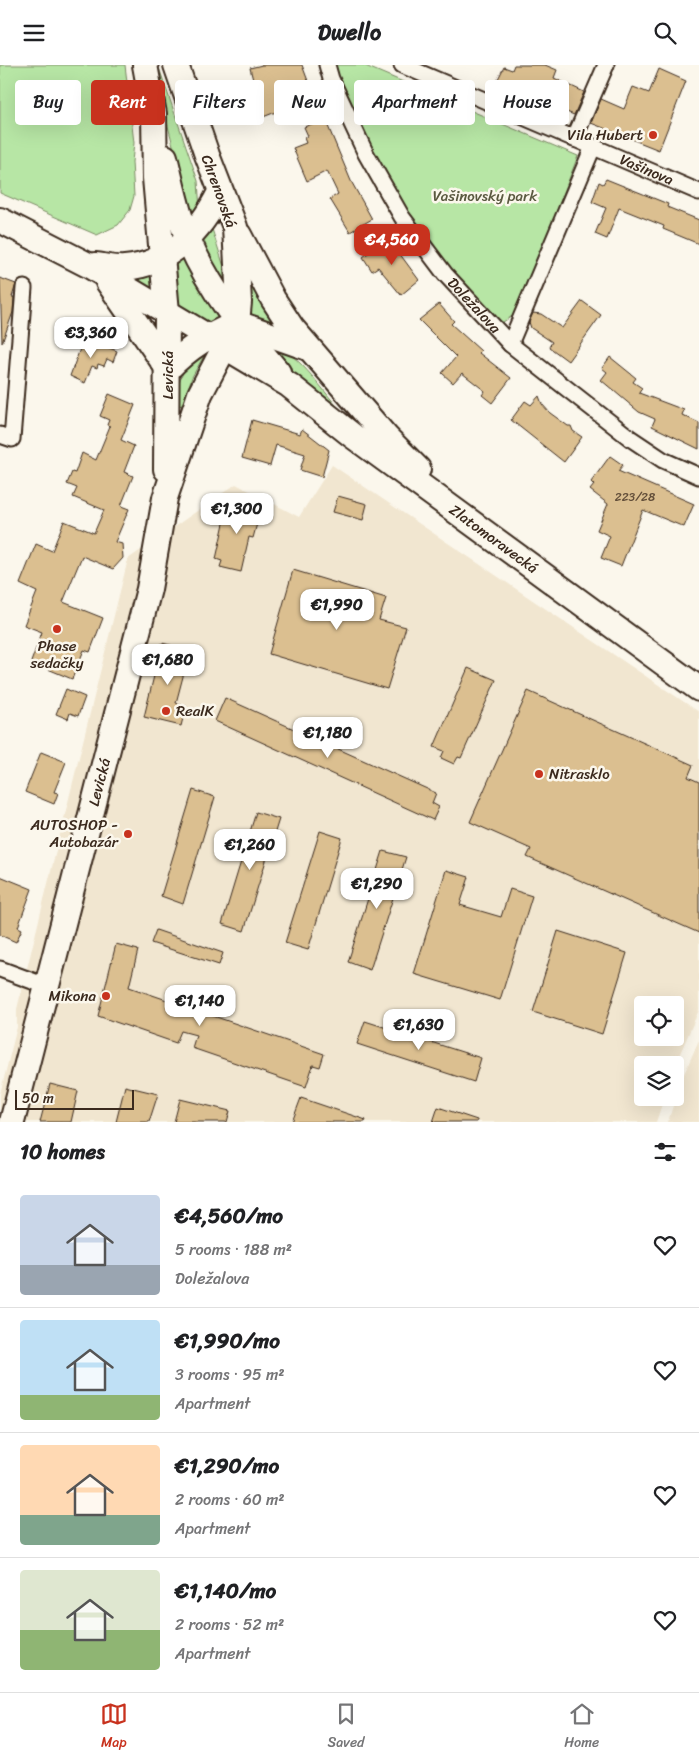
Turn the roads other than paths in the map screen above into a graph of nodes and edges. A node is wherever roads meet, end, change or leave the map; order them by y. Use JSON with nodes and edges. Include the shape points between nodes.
{"nodes":[{"id":1,"x":146,"y":65,"type":"edge"},
{"id":2,"x":176,"y":65,"type":"edge"},
{"id":3,"x":327,"y":65,"type":"edge"},
{"id":4,"x":402,"y":65,"type":"edge"},
{"id":5,"x":606,"y":65,"type":"edge"},
{"id":6,"x":148,"y":80,"type":"edge"},
{"id":7,"x":154,"y":125,"type":"edge"},
{"id":8,"x":157,"y":125,"type":"edge"},
{"id":9,"x":574,"y":139,"type":"junction"},
{"id":10,"x":593,"y":147,"type":"junction"},
{"id":11,"x":220,"y":192,"type":"junction"},
{"id":12,"x":699,"y":192,"type":"edge"},
{"id":13,"x":0,"y":220,"type":"edge"},
{"id":14,"x":235,"y":227,"type":"junction"},
{"id":15,"x":188,"y":240,"type":"junction"},
{"id":16,"x":164,"y":256,"type":"junction"},
{"id":17,"x":88,"y":265,"type":"junction"},
{"id":18,"x":24,"y":288,"type":"dead end"},
{"id":19,"x":167,"y":312,"type":"junction"},
{"id":20,"x":237,"y":323,"type":"junction"},
{"id":21,"x":215,"y":342,"type":"junction"},
{"id":22,"x":510,"y":344,"type":"junction"},
{"id":23,"x":310,"y":349,"type":"junction"},
{"id":24,"x":168,"y":369,"type":"junction"},
{"id":25,"x":289,"y":385,"type":"junction"},
{"id":26,"x":0,"y":435,"type":"edge"},
{"id":27,"x":699,"y":476,"type":"edge"},
{"id":28,"x":165,"y":498,"type":"junction"},
{"id":29,"x":468,"y":520,"type":"junction"},
{"id":30,"x":699,"y":689,"type":"edge"},
{"id":31,"x":0,"y":969,"type":"edge"},
{"id":32,"x":46,"y":986,"type":"junction"},
{"id":33,"x":12,"y":1122,"type":"edge"}],
"edges":[{"from":1,"to":6,"type":"main road"},
{"from":2,"to":11,"type":"main road","name":"Chrenovská"},
{"from":3,"to":22,"type":"street","name":"Doležalova","via":[[366,154],[402,217],[445,274]]},
{"from":4,"to":9,"type":"street","name":"Vašinova"},
{"from":5,"to":9,"type":"street"},
{"from":7,"to":16,"type":"main road","via":[[155,178]]},
{"from":8,"to":15,"type":"main road"},
{"from":9,"to":10,"type":"street","name":"Vašinova"},
{"from":10,"to":12,"type":"street","name":"Vašinova"},
{"from":10,"to":22,"type":"street"},
{"from":11,"to":14,"type":"main road","name":"Chrenovská"},
{"from":11,"to":15,"type":"main road"},
{"from":13,"to":17,"type":"main road"},
{"from":14,"to":20,"type":"main road","name":"Chrenovská"},
{"from":14,"to":23,"type":"main road","via":[[273,299]]},
{"from":15,"to":16,"type":"main road"},
{"from":15,"to":20,"type":"main road","via":[[211,285]]},
{"from":16,"to":17,"type":"main road","via":[[128,268]]},
{"from":16,"to":19,"type":"main road"},
{"from":17,"to":19,"type":"main road"},
{"from":17,"to":24,"type":"main road","via":[[111,285]]},
{"from":18,"to":26,"type":"street","via":[[12,439]]},
{"from":19,"to":21,"type":"main road"},
{"from":19,"to":24,"type":"main road","name":"Levická"},
{"from":20,"to":21,"type":"main road","name":"Chrenovská"},
{"from":20,"to":23,"type":"main road"},
{"from":20,"to":25,"type":"main road"},
{"from":21,"to":24,"type":"main road","via":[[184,352]]},
{"from":21,"to":25,"type":"main road"},
{"from":21,"to":28,"type":"main road","name":"Levická"},
{"from":22,"to":27,"type":"street","name":"Doležalova","via":[[630,438],[663,460]]},
{"from":23,"to":29,"type":"main road","via":[[387,438]]},
{"from":24,"to":28,"type":"main road","name":"Levická"},
{"from":25,"to":29,"type":"main road","name":"Zlatomoravecká"},
{"from":28,"to":32,"type":"main road","name":"Levická","via":[[149,589]]},
{"from":29,"to":30,"type":"main road","name":"Zlatomoravecká"},
{"from":31,"to":32,"type":"street"},
{"from":32,"to":33,"type":"main road","name":"Levická"}]}
